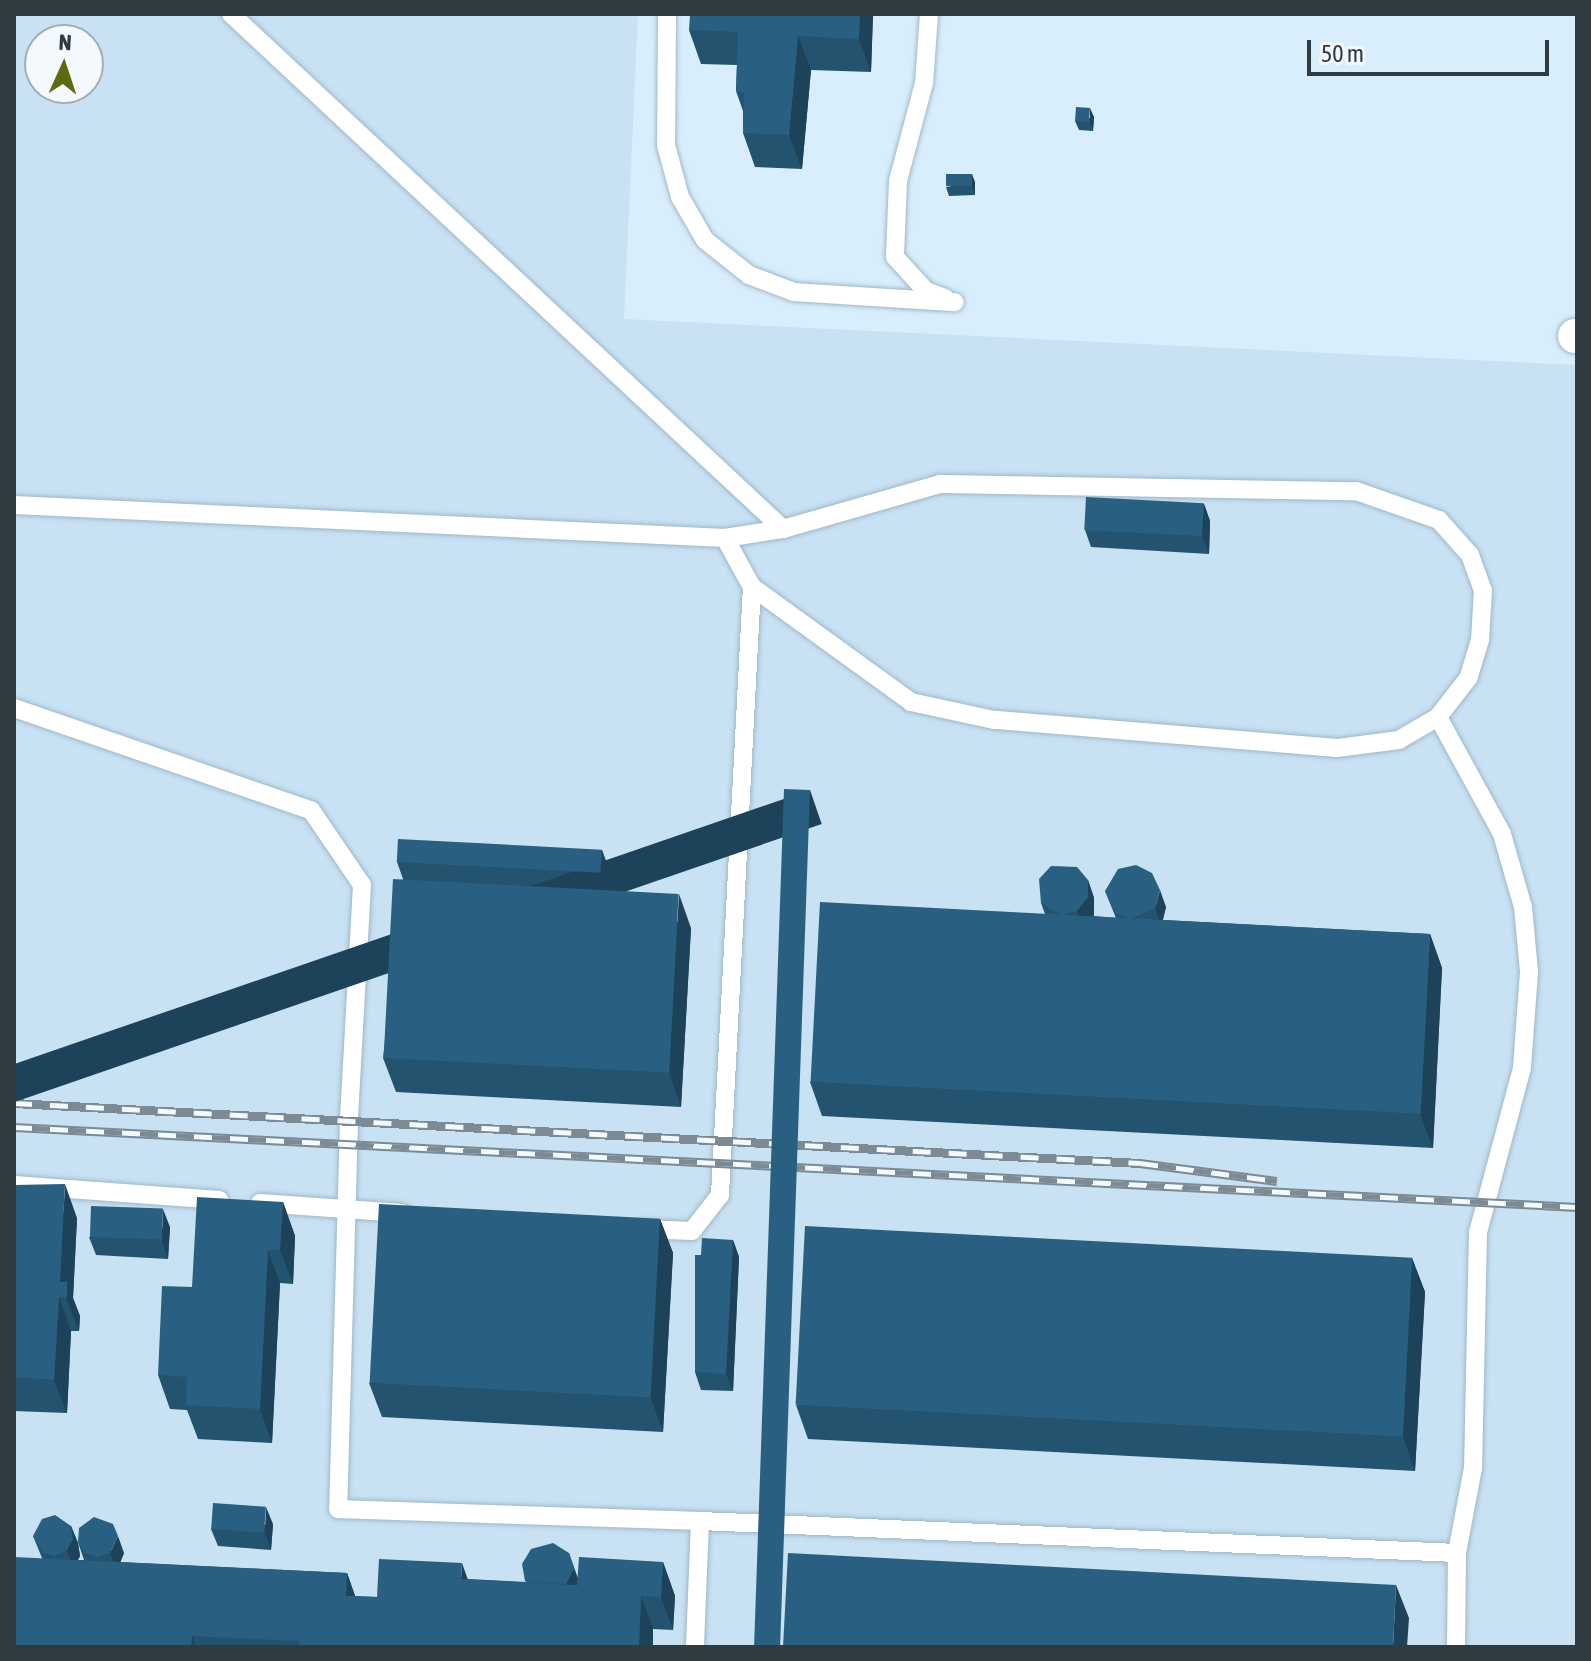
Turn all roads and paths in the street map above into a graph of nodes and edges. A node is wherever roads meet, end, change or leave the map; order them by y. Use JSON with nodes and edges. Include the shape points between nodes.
{"nodes":[{"id":1,"x":231,"y":14,"type":"edge"},
{"id":2,"x":667,"y":14,"type":"edge"},
{"id":3,"x":929,"y":14,"type":"edge"},
{"id":4,"x":14,"y":505,"type":"edge"},
{"id":5,"x":783,"y":529,"type":"junction"},
{"id":6,"x":725,"y":538,"type":"junction"},
{"id":7,"x":752,"y":587,"type":"junction"},
{"id":8,"x":14,"y":708,"type":"edge"},
{"id":9,"x":1438,"y":717,"type":"junction"},
{"id":10,"x":14,"y":1185,"type":"edge"},
{"id":11,"x":346,"y":1209,"type":"junction"},
{"id":12,"x":421,"y":1215,"type":"edge"},
{"id":13,"x":630,"y":1229,"type":"edge"},
{"id":14,"x":700,"y":1521,"type":"junction"},
{"id":15,"x":1457,"y":1553,"type":"junction"},
{"id":16,"x":695,"y":1647,"type":"edge"},
{"id":17,"x":1456,"y":1647,"type":"edge"}],
"edges":[{"from":1,"to":5,"type":"lane"},
{"from":2,"to":3,"type":"lane","via":[[666,145],[680,197],[705,240],[749,275],[794,292],[955,302],[926,291],[895,257],[898,181],[924,83]]},
{"from":4,"to":6,"type":"lane"},
{"from":5,"to":6,"type":"lane"},
{"from":5,"to":9,"type":"lane","via":[[940,484],[1356,491],[1405,504],[1439,520],[1470,555],[1483,590],[1480,640],[1469,677]]},
{"from":6,"to":7,"type":"lane"},
{"from":7,"to":9,"type":"lane","via":[[911,702],[994,720],[1337,748],[1399,740]]},
{"from":7,"to":13,"type":"lane","via":[[720,1195],[692,1231]]},
{"from":8,"to":11,"type":"lane","via":[[311,810],[362,885]]},
{"from":9,"to":15,"type":"lane","via":[[1502,834],[1523,907],[1529,972],[1522,1068],[1478,1232],[1473,1468]]},
{"from":10,"to":11,"type":"lane"},
{"from":11,"to":12,"type":"lane"},
{"from":11,"to":14,"type":"lane","via":[[338,1509]]},
{"from":14,"to":15,"type":"lane"},
{"from":14,"to":16,"type":"lane"},
{"from":15,"to":17,"type":"lane"}]}
